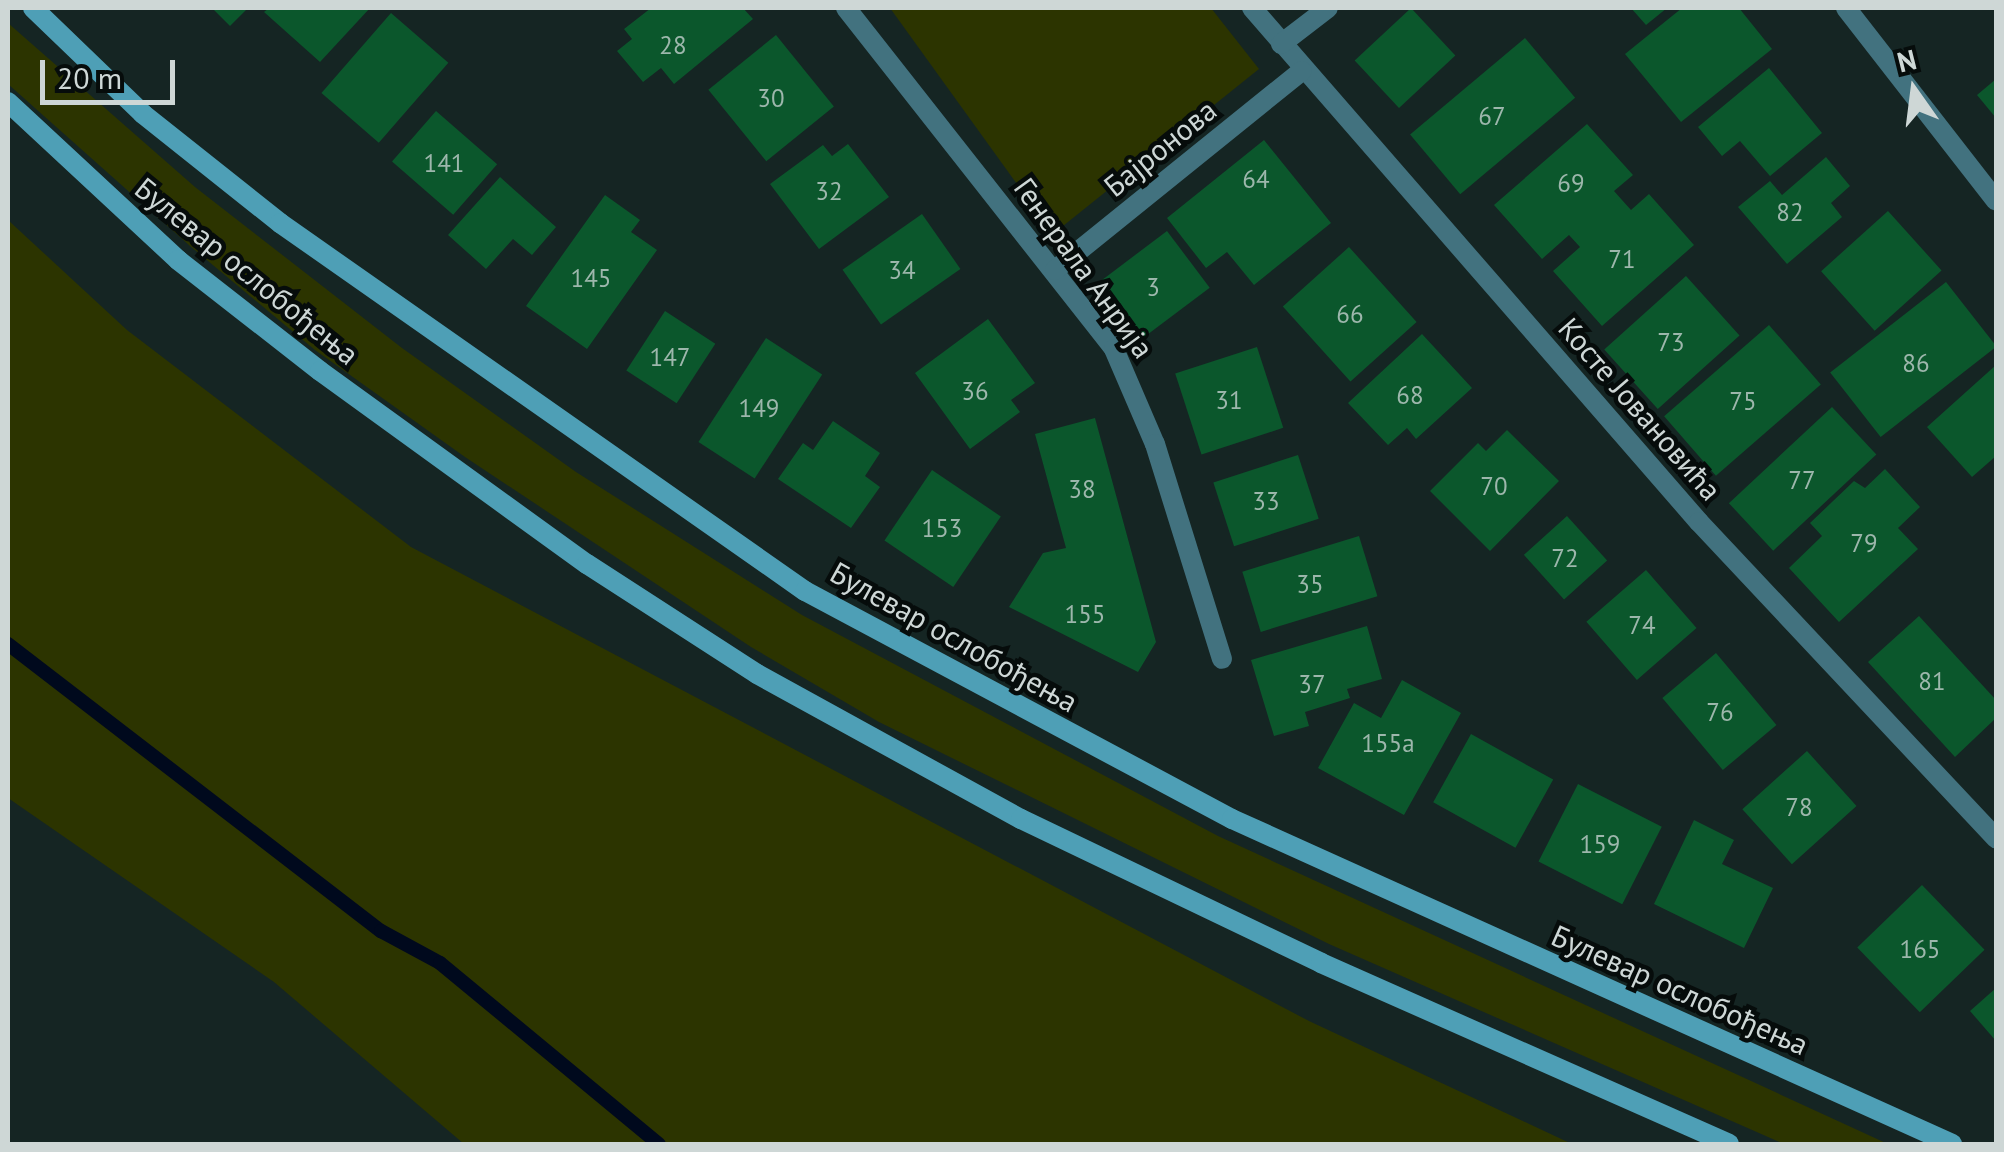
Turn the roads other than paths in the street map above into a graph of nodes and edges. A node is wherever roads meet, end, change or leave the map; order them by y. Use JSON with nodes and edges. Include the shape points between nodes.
{"nodes":[{"id":1,"x":34,"y":8,"type":"edge"},
{"id":2,"x":846,"y":8,"type":"edge"},
{"id":3,"x":1252,"y":8,"type":"edge"},
{"id":4,"x":1328,"y":8,"type":"edge"},
{"id":5,"x":1846,"y":8,"type":"edge"},
{"id":6,"x":1281,"y":44,"type":"junction"},
{"id":7,"x":1302,"y":71,"type":"junction"},
{"id":8,"x":8,"y":102,"type":"edge"},
{"id":9,"x":1996,"y":201,"type":"edge"},
{"id":10,"x":1055,"y":270,"type":"junction"},
{"id":11,"x":1222,"y":659,"type":"dead end"},
{"id":12,"x":1996,"y":838,"type":"edge"},
{"id":13,"x":1729,"y":1144,"type":"edge"},
{"id":14,"x":1952,"y":1144,"type":"edge"}],
"edges":[{"from":1,"to":14,"type":"main road","name":"Булевар ослобођења","via":[[143,114],[280,223],[806,591],[1232,819]]},
{"from":2,"to":10,"type":"street","name":"Генерала Анрија"},
{"from":3,"to":6,"type":"street","name":"Косте Јовановића"},
{"from":4,"to":6,"type":"street"},
{"from":5,"to":9,"type":"street"},
{"from":6,"to":7,"type":"street","name":"Косте Јовановића"},
{"from":7,"to":10,"type":"street","name":"Бајронова"},
{"from":7,"to":12,"type":"street","name":"Косте Јовановића","via":[[1698,522]]},
{"from":8,"to":13,"type":"main road","name":"Булевар ослобођења","via":[[178,260],[320,371],[587,564],[757,674],[1021,819],[1321,963]]},
{"from":10,"to":11,"type":"street","name":"Генерала Анрија","via":[[1114,349],[1135,390]]}]}
